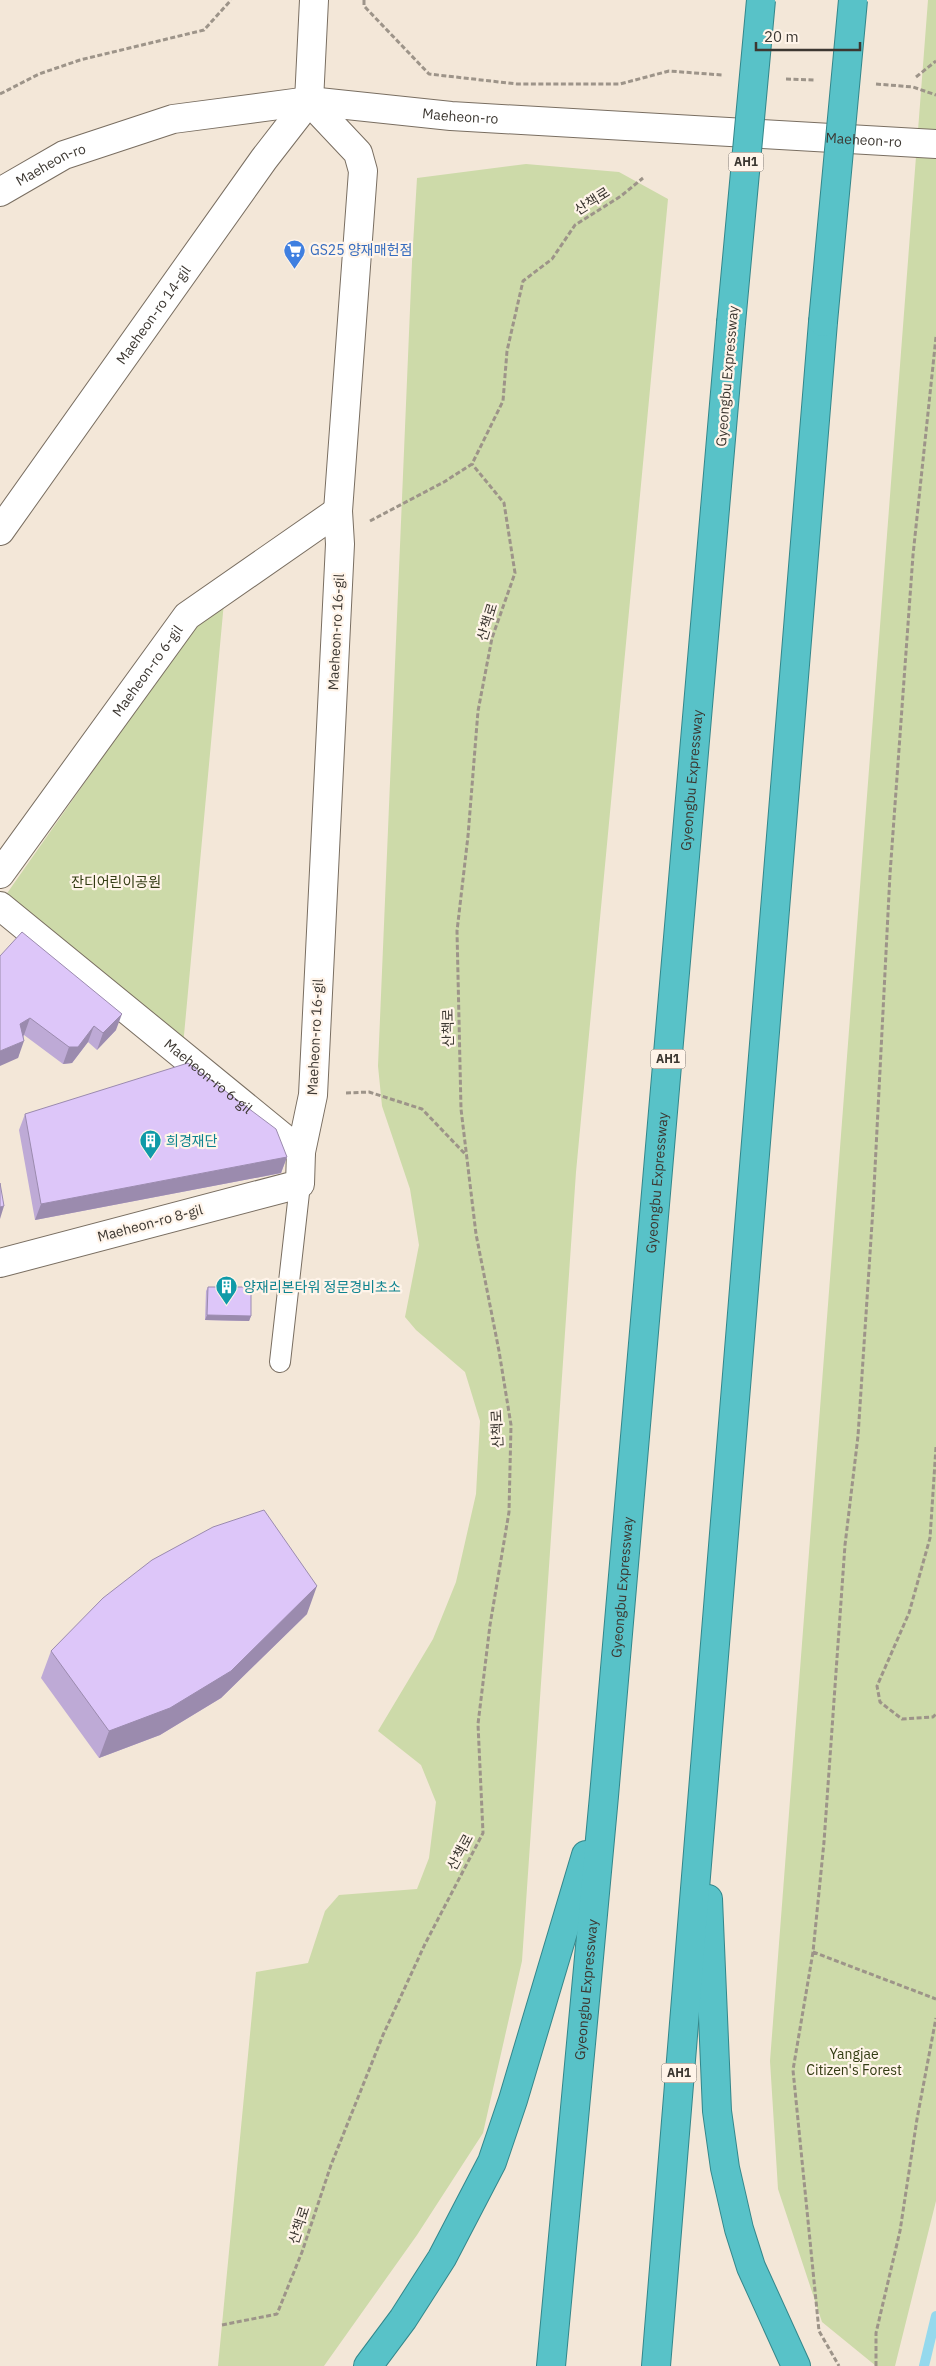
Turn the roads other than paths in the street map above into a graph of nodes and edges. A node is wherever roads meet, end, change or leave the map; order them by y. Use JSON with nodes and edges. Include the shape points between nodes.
{"nodes":[{"id":1,"x":314,"y":0,"type":"edge"},
{"id":2,"x":761,"y":0,"type":"edge"},
{"id":3,"x":853,"y":0,"type":"edge"},
{"id":4,"x":309,"y":100,"type":"junction"},
{"id":5,"x":936,"y":144,"type":"edge"},
{"id":6,"x":0,"y":192,"type":"edge"},
{"id":7,"x":338,"y":511,"type":"junction"},
{"id":8,"x":0,"y":531,"type":"edge"},
{"id":9,"x":0,"y":874,"type":"edge"},
{"id":10,"x":0,"y":906,"type":"edge"},
{"id":11,"x":301,"y":1152,"type":"junction"},
{"id":12,"x":300,"y":1184,"type":"junction"},
{"id":13,"x":0,"y":1263,"type":"edge"},
{"id":14,"x":280,"y":1362,"type":"dead end"},
{"id":15,"x":702,"y":1780,"type":"junction"},
{"id":16,"x":604,"y":1796,"type":"junction"},
{"id":17,"x":368,"y":2366,"type":"edge"},
{"id":18,"x":551,"y":2366,"type":"edge"},
{"id":19,"x":656,"y":2366,"type":"edge"},
{"id":20,"x":796,"y":2366,"type":"edge"}],
"edges":[{"from":1,"to":4,"type":"street"},
{"from":2,"to":16,"type":"highway","name":"Gyeongbu Expressway","number":"AH1","bridge":true},
{"from":3,"to":15,"type":"highway","number":"AH1","bridge":true,"via":[[823,322]]},
{"from":4,"to":5,"type":"street","name":"Maeheon-ro","via":[[451,116]]},
{"from":4,"to":6,"type":"street","name":"Maeheon-ro","via":[[173,118],[64,154]]},
{"from":4,"to":7,"type":"street","name":"Maeheon-ro 16-gil","via":[[358,153],[364,171]]},
{"from":4,"to":8,"type":"street","name":"Maeheon-ro 14-gil"},
{"from":7,"to":9,"type":"street","name":"Maeheon-ro 6-gil","via":[[187,616]]},
{"from":7,"to":11,"type":"street","name":"Maeheon-ro 16-gil","via":[[340,544],[313,1094]]},
{"from":10,"to":11,"type":"street","name":"Maeheon-ro 6-gil"},
{"from":11,"to":12,"type":"street","name":"Maeheon-ro 16-gil"},
{"from":12,"to":13,"type":"street","name":"Maeheon-ro 8-gil"},
{"from":12,"to":14,"type":"lane"},
{"from":15,"to":19,"type":"highway","number":"AH1"},
{"from":15,"to":20,"type":"highway","via":[[717,2111],[724,2168],[751,2267]]},
{"from":16,"to":17,"type":"highway","via":[[492,2162],[442,2258],[403,2320]]},
{"from":16,"to":18,"type":"highway","name":"Gyeongbu Expressway","number":"AH1"}]}
